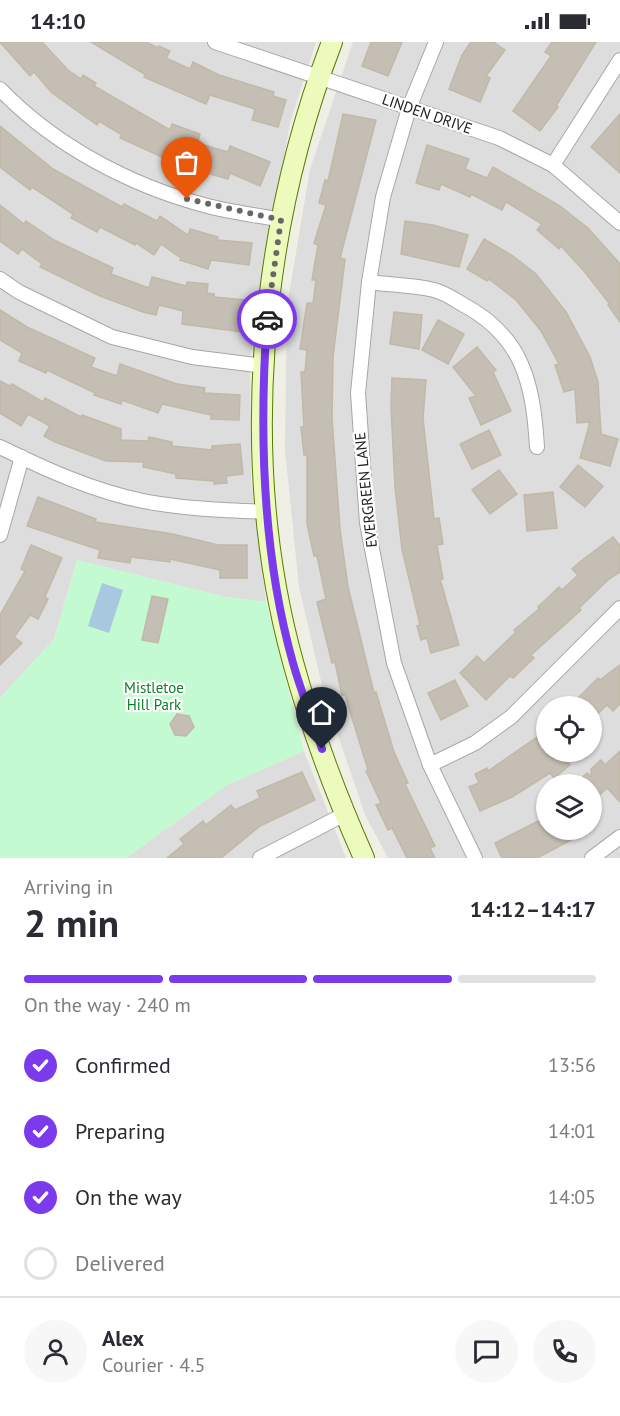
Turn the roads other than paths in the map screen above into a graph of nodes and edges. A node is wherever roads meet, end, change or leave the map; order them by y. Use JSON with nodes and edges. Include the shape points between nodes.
{"nodes":[{"id":1,"x":215,"y":42,"type":"edge"},
{"id":2,"x":332,"y":42,"type":"edge"},
{"id":3,"x":436,"y":42,"type":"edge"},
{"id":4,"x":620,"y":60,"type":"edge"},
{"id":5,"x":319,"y":78,"type":"junction"},
{"id":6,"x":0,"y":89,"type":"edge"},
{"id":7,"x":409,"y":108,"type":"junction"},
{"id":8,"x":553,"y":165,"type":"junction"},
{"id":9,"x":281,"y":220,"type":"junction"},
{"id":10,"x":620,"y":223,"type":"edge"},
{"id":11,"x":0,"y":279,"type":"edge"},
{"id":12,"x":369,"y":282,"type":"junction"},
{"id":13,"x":264,"y":366,"type":"junction"},
{"id":14,"x":0,"y":447,"type":"edge"},
{"id":15,"x":537,"y":447,"type":"dead end"},
{"id":16,"x":22,"y":457,"type":"junction"},
{"id":17,"x":268,"y":512,"type":"junction"},
{"id":18,"x":0,"y":535,"type":"edge"},
{"id":19,"x":620,"y":608,"type":"edge"},
{"id":20,"x":430,"y":765,"type":"junction"},
{"id":21,"x":345,"y":814,"type":"junction"},
{"id":22,"x":620,"y":837,"type":"edge"},
{"id":23,"x":260,"y":858,"type":"edge"},
{"id":24,"x":364,"y":858,"type":"edge"},
{"id":25,"x":475,"y":858,"type":"edge"},
{"id":26,"x":592,"y":858,"type":"edge"}],
"edges":[{"from":1,"to":5,"type":"street","name":"LINDEN DRIVE"},
{"from":2,"to":5,"type":"street"},
{"from":3,"to":7,"type":"street","name":"EVERGREEN LANE"},
{"from":4,"to":8,"type":"street"},
{"from":5,"to":7,"type":"street","name":"LINDEN DRIVE"},
{"from":5,"to":9,"type":"street"},
{"from":6,"to":9,"type":"street","via":[[66,144],[135,181],[204,205]]},
{"from":7,"to":8,"type":"street","name":"LINDEN DRIVE","via":[[499,138]]},
{"from":7,"to":12,"type":"street","name":"EVERGREEN LANE","via":[[383,196]]},
{"from":8,"to":10,"type":"street","name":"LINDEN DRIVE"},
{"from":9,"to":13,"type":"street"},
{"from":11,"to":13,"type":"street","via":[[112,337],[192,357]]},
{"from":12,"to":15,"type":"street","via":[[436,290],[502,331],[525,368],[535,406]]},
{"from":12,"to":20,"type":"street","name":"EVERGREEN LANE","via":[[358,393],[367,523],[394,663]]},
{"from":13,"to":17,"type":"street"},
{"from":14,"to":16,"type":"street"},
{"from":16,"to":17,"type":"street","via":[[81,483],[142,501],[204,510]]},
{"from":16,"to":18,"type":"street"},
{"from":17,"to":21,"type":"street","via":[[276,580],[293,662]]},
{"from":19,"to":20,"type":"street","via":[[511,717],[475,742]]},
{"from":20,"to":25,"type":"street","name":"EVERGREEN LANE"},
{"from":21,"to":23,"type":"street"},
{"from":21,"to":24,"type":"street"},
{"from":22,"to":26,"type":"street"}]}
